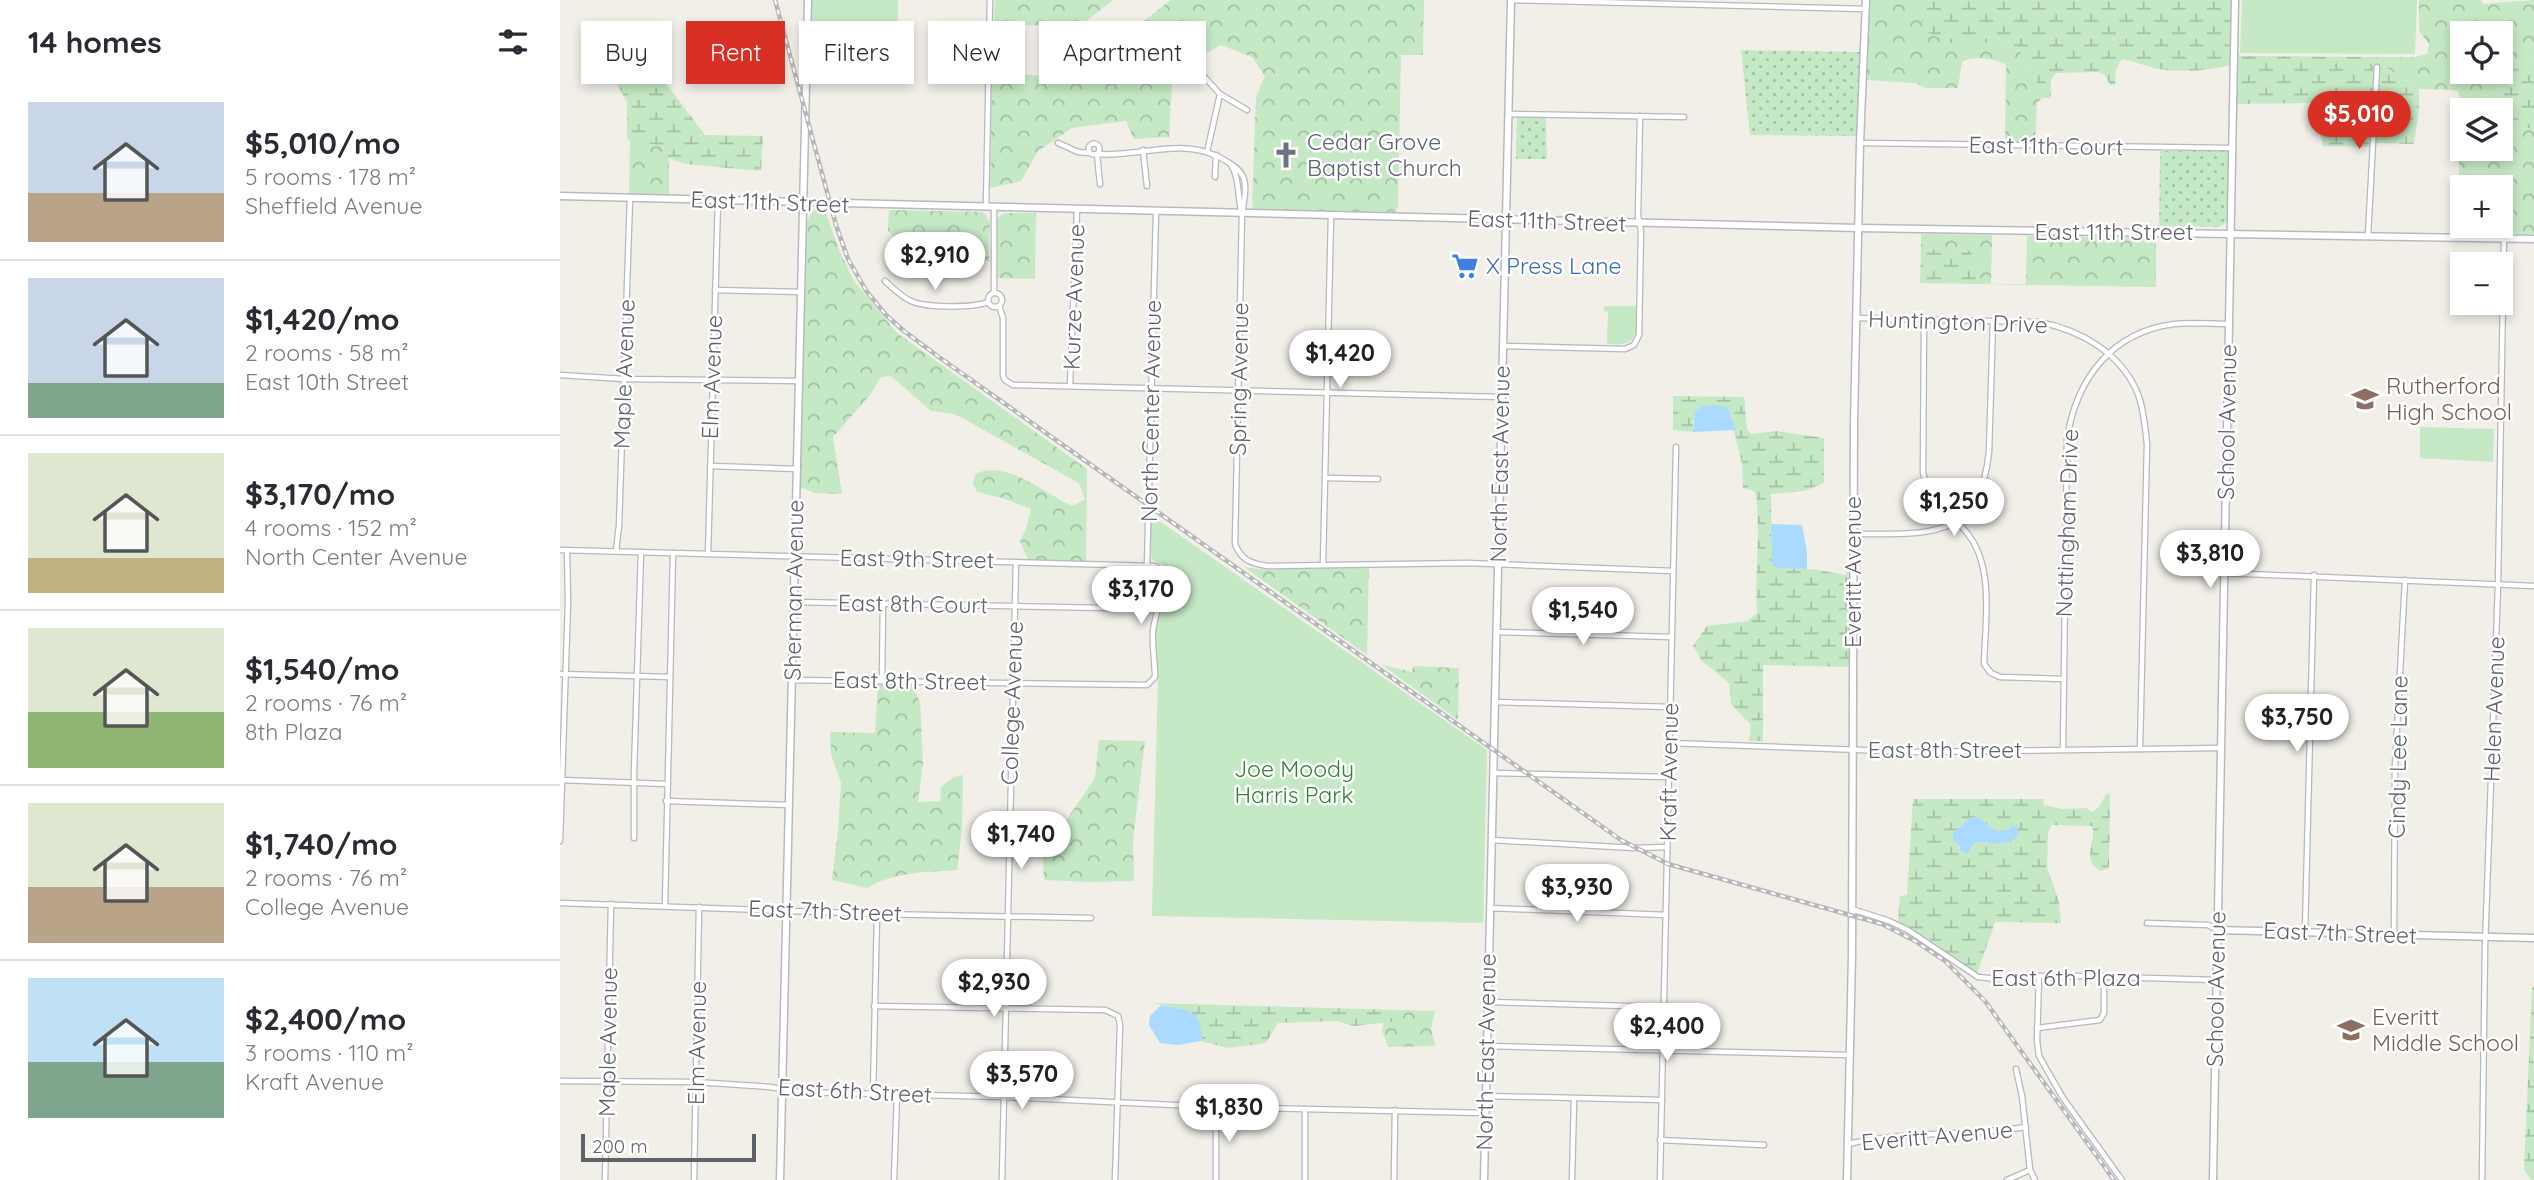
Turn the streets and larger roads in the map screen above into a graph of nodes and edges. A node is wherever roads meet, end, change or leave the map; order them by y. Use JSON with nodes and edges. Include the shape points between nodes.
{"nodes":[{"id":1,"x":808,"y":0,"type":"edge"},
{"id":2,"x":990,"y":0,"type":"edge"},
{"id":3,"x":1511,"y":0,"type":"edge"},
{"id":4,"x":1866,"y":0,"type":"edge"},
{"id":5,"x":2235,"y":0,"type":"edge"},
{"id":6,"x":1865,"y":9,"type":"junction"},
{"id":7,"x":2377,"y":67,"type":"dead end"},
{"id":8,"x":1206,"y":79,"type":"edge"},
{"id":9,"x":1220,"y":94,"type":"junction"},
{"id":10,"x":1247,"y":110,"type":"dead end"},
{"id":11,"x":1508,"y":114,"type":"junction"},
{"id":12,"x":1640,"y":116,"type":"junction"},
{"id":13,"x":1684,"y":117,"type":"dead end"},
{"id":14,"x":1058,"y":143,"type":"dead end"},
{"id":15,"x":1860,"y":143,"type":"junction"},
{"id":16,"x":2232,"y":148,"type":"junction"},
{"id":17,"x":1143,"y":150,"type":"junction"},
{"id":18,"x":1207,"y":152,"type":"junction"},
{"id":19,"x":1089,"y":153,"type":"junction"},
{"id":20,"x":1097,"y":154,"type":"junction"},
{"id":21,"x":1216,"y":155,"type":"junction"},
{"id":22,"x":1215,"y":177,"type":"dead end"},
{"id":23,"x":1100,"y":184,"type":"dead end"},
{"id":24,"x":1147,"y":186,"type":"dead end"},
{"id":25,"x":560,"y":196,"type":"edge"},
{"id":26,"x":629,"y":198,"type":"junction"},
{"id":27,"x":718,"y":200,"type":"junction"},
{"id":28,"x":804,"y":202,"type":"junction"},
{"id":29,"x":986,"y":208,"type":"junction"},
{"id":30,"x":995,"y":208,"type":"junction"},
{"id":31,"x":1077,"y":210,"type":"junction"},
{"id":32,"x":1156,"y":212,"type":"junction"},
{"id":33,"x":1242,"y":214,"type":"junction"},
{"id":34,"x":1331,"y":216,"type":"junction"},
{"id":35,"x":1505,"y":219,"type":"junction"},
{"id":36,"x":1640,"y":223,"type":"junction"},
{"id":37,"x":1859,"y":228,"type":"junction"},
{"id":38,"x":2231,"y":233,"type":"junction"},
{"id":39,"x":2368,"y":236,"type":"junction"},
{"id":40,"x":2504,"y":239,"type":"junction"},
{"id":41,"x":2534,"y":239,"type":"edge"},
{"id":42,"x":885,"y":281,"type":"dead end"},
{"id":43,"x":715,"y":290,"type":"junction"},
{"id":44,"x":802,"y":292,"type":"junction"},
{"id":45,"x":994,"y":292,"type":"junction"},
{"id":46,"x":988,"y":302,"type":"junction"},
{"id":47,"x":999,"y":306,"type":"junction"},
{"id":48,"x":1856,"y":318,"type":"junction"},
{"id":49,"x":1924,"y":319,"type":"junction"},
{"id":50,"x":1993,"y":321,"type":"junction"},
{"id":51,"x":2229,"y":324,"type":"junction"},
{"id":52,"x":1502,"y":346,"type":"junction"},
{"id":53,"x":2108,"y":354,"type":"junction"},
{"id":54,"x":560,"y":375,"type":"edge"},
{"id":55,"x":624,"y":379,"type":"junction"},
{"id":56,"x":712,"y":380,"type":"junction"},
{"id":57,"x":800,"y":381,"type":"junction"},
{"id":58,"x":1070,"y":385,"type":"junction"},
{"id":59,"x":1150,"y":388,"type":"junction"},
{"id":60,"x":1238,"y":390,"type":"junction"},
{"id":61,"x":1327,"y":392,"type":"junction"},
{"id":62,"x":1501,"y":397,"type":"junction"},
{"id":63,"x":1676,"y":447,"type":"dead end"},
{"id":64,"x":710,"y":467,"type":"junction"},
{"id":65,"x":797,"y":469,"type":"junction"},
{"id":66,"x":1325,"y":478,"type":"junction"},
{"id":67,"x":1378,"y":479,"type":"dead end"},
{"id":68,"x":1956,"y":522,"type":"junction"},
{"id":69,"x":1854,"y":534,"type":"junction"},
{"id":70,"x":560,"y":550,"type":"edge"},
{"id":71,"x":567,"y":550,"type":"junction"},
{"id":72,"x":615,"y":551,"type":"junction"},
{"id":73,"x":641,"y":552,"type":"junction"},
{"id":74,"x":673,"y":553,"type":"junction"},
{"id":75,"x":708,"y":554,"type":"junction"},
{"id":76,"x":795,"y":556,"type":"junction"},
{"id":77,"x":1016,"y":561,"type":"junction"},
{"id":78,"x":1323,"y":564,"type":"junction"},
{"id":79,"x":1497,"y":565,"type":"junction"},
{"id":80,"x":1147,"y":566,"type":"junction"},
{"id":81,"x":1673,"y":571,"type":"junction"},
{"id":82,"x":2224,"y":573,"type":"junction"},
{"id":83,"x":2314,"y":575,"type":"junction"},
{"id":84,"x":2405,"y":580,"type":"junction"},
{"id":85,"x":2498,"y":585,"type":"junction"},
{"id":86,"x":2534,"y":586,"type":"edge"},
{"id":87,"x":794,"y":602,"type":"junction"},
{"id":88,"x":883,"y":603,"type":"junction"},
{"id":89,"x":1015,"y":606,"type":"junction"},
{"id":90,"x":1158,"y":610,"type":"junction"},
{"id":91,"x":1496,"y":632,"type":"junction"},
{"id":92,"x":1671,"y":637,"type":"junction"},
{"id":93,"x":562,"y":674,"type":"edge"},
{"id":94,"x":636,"y":676,"type":"junction"},
{"id":95,"x":670,"y":677,"type":"junction"},
{"id":96,"x":2063,"y":679,"type":"junction"},
{"id":97,"x":792,"y":680,"type":"junction"},
{"id":98,"x":882,"y":680,"type":"junction"},
{"id":99,"x":1152,"y":682,"type":"joint"},
{"id":100,"x":1012,"y":684,"type":"junction"},
{"id":101,"x":1494,"y":702,"type":"junction"},
{"id":102,"x":1670,"y":707,"type":"junction"},
{"id":103,"x":1669,"y":743,"type":"junction"},
{"id":104,"x":2220,"y":748,"type":"junction"},
{"id":105,"x":2063,"y":749,"type":"junction"},
{"id":106,"x":2140,"y":749,"type":"junction"},
{"id":107,"x":1852,"y":750,"type":"junction"},
{"id":108,"x":1492,"y":773,"type":"junction"},
{"id":109,"x":1668,"y":777,"type":"junction"},
{"id":110,"x":561,"y":780,"type":"edge"},
{"id":111,"x":635,"y":782,"type":"junction"},
{"id":112,"x":667,"y":784,"type":"junction"},
{"id":113,"x":666,"y":801,"type":"junction"},
{"id":114,"x":789,"y":805,"type":"junction"},
{"id":115,"x":634,"y":838,"type":"dead end"},
{"id":116,"x":1490,"y":840,"type":"junction"},
{"id":117,"x":560,"y":841,"type":"edge"},
{"id":118,"x":1667,"y":847,"type":"junction"},
{"id":119,"x":560,"y":903,"type":"edge"},
{"id":120,"x":611,"y":904,"type":"junction"},
{"id":121,"x":665,"y":906,"type":"junction"},
{"id":122,"x":699,"y":907,"type":"junction"},
{"id":123,"x":1489,"y":908,"type":"junction"},
{"id":124,"x":1851,"y":909,"type":"junction"},
{"id":125,"x":786,"y":910,"type":"junction"},
{"id":126,"x":877,"y":914,"type":"junction"},
{"id":127,"x":1665,"y":915,"type":"junction"},
{"id":128,"x":1007,"y":917,"type":"junction"},
{"id":129,"x":1091,"y":918,"type":"dead end"},
{"id":130,"x":2147,"y":923,"type":"dead end"},
{"id":131,"x":2217,"y":929,"type":"junction"},
{"id":132,"x":2305,"y":932,"type":"junction"},
{"id":133,"x":2394,"y":934,"type":"junction"},
{"id":134,"x":2486,"y":936,"type":"junction"},
{"id":135,"x":2534,"y":938,"type":"edge"},
{"id":136,"x":2039,"y":976,"type":"junction"},
{"id":137,"x":2104,"y":976,"type":"junction"},
{"id":138,"x":2216,"y":980,"type":"junction"},
{"id":139,"x":1487,"y":1002,"type":"junction"},
{"id":140,"x":874,"y":1006,"type":"junction"},
{"id":141,"x":1006,"y":1007,"type":"junction"},
{"id":142,"x":1663,"y":1007,"type":"junction"},
{"id":143,"x":2037,"y":1028,"type":"junction"},
{"id":144,"x":1486,"y":1046,"type":"junction"},
{"id":145,"x":1662,"y":1051,"type":"junction"},
{"id":146,"x":1850,"y":1055,"type":"junction"},
{"id":147,"x":2017,"y":1069,"type":"dead end"},
{"id":148,"x":560,"y":1081,"type":"edge"},
{"id":149,"x":607,"y":1082,"type":"junction"},
{"id":150,"x":696,"y":1083,"type":"junction"},
{"id":151,"x":782,"y":1090,"type":"junction"},
{"id":152,"x":873,"y":1094,"type":"junction"},
{"id":153,"x":897,"y":1094,"type":"junction"},
{"id":154,"x":1485,"y":1096,"type":"junction"},
{"id":155,"x":1004,"y":1097,"type":"junction"},
{"id":156,"x":1574,"y":1099,"type":"junction"},
{"id":157,"x":1662,"y":1100,"type":"junction"},
{"id":158,"x":1116,"y":1104,"type":"junction"},
{"id":159,"x":1216,"y":1107,"type":"junction"},
{"id":160,"x":1306,"y":1109,"type":"junction"},
{"id":161,"x":1395,"y":1110,"type":"junction"},
{"id":162,"x":1485,"y":1113,"type":"junction"},
{"id":163,"x":2026,"y":1127,"type":"junction"},
{"id":164,"x":1660,"y":1140,"type":"junction"},
{"id":165,"x":1848,"y":1144,"type":"junction"},
{"id":166,"x":1764,"y":1145,"type":"dead end"},
{"id":167,"x":2030,"y":1170,"type":"junction"},
{"id":168,"x":605,"y":1180,"type":"edge"},
{"id":169,"x":694,"y":1180,"type":"edge"},
{"id":170,"x":780,"y":1180,"type":"edge"},
{"id":171,"x":894,"y":1180,"type":"edge"},
{"id":172,"x":1002,"y":1180,"type":"edge"},
{"id":173,"x":1115,"y":1180,"type":"edge"},
{"id":174,"x":1216,"y":1180,"type":"edge"},
{"id":175,"x":1305,"y":1180,"type":"edge"},
{"id":176,"x":1394,"y":1180,"type":"edge"},
{"id":177,"x":1483,"y":1180,"type":"edge"},
{"id":178,"x":1572,"y":1180,"type":"edge"},
{"id":179,"x":1660,"y":1180,"type":"edge"},
{"id":180,"x":1847,"y":1180,"type":"edge"},
{"id":181,"x":2007,"y":1180,"type":"edge"},
{"id":182,"x":2035,"y":1180,"type":"edge"},
{"id":183,"x":2122,"y":1180,"type":"edge"},
{"id":184,"x":2213,"y":1180,"type":"edge"},
{"id":185,"x":2482,"y":1180,"type":"edge"}],
"edges":[{"from":1,"to":28,"type":"street","name":"Sherman Avenue"},
{"from":2,"to":29,"type":"street"},
{"from":3,"to":6,"type":"street"},
{"from":3,"to":11,"type":"street","name":"North East Avenue"},
{"from":4,"to":6,"type":"street","name":"Everitt Avenue"},
{"from":5,"to":16,"type":"street","name":"School Avenue"},
{"from":6,"to":15,"type":"street","name":"Everitt Avenue"},
{"from":7,"to":39,"type":"street"},
{"from":8,"to":9,"type":"street"},
{"from":9,"to":10,"type":"street"},
{"from":9,"to":18,"type":"street"},
{"from":11,"to":12,"type":"street"},
{"from":11,"to":35,"type":"street","name":"North East Avenue"},
{"from":12,"to":13,"type":"street"},
{"from":12,"to":36,"type":"street"},
{"from":14,"to":19,"type":"street"},
{"from":15,"to":16,"type":"street","name":"East 11th Court"},
{"from":15,"to":37,"type":"street","name":"Everitt Avenue"},
{"from":16,"to":38,"type":"street","name":"School Avenue"},
{"from":17,"to":18,"type":"street","via":[[1184,147]]},
{"from":17,"to":20,"type":"street"},
{"from":17,"to":24,"type":"street"},
{"from":18,"to":21,"type":"street"},
{"from":19,"to":20,"type":"street"},
{"from":19,"to":20,"type":"street","via":[[1093,143],[1099,147]]},
{"from":20,"to":23,"type":"street"},
{"from":21,"to":22,"type":"street"},
{"from":21,"to":33,"type":"street","name":"Spring Avenue","via":[[1241,170]]},
{"from":25,"to":26,"type":"street","name":"East 11th Street"},
{"from":26,"to":27,"type":"street","name":"East 11th Street"},
{"from":26,"to":55,"type":"street","name":"Maple Avenue"},
{"from":27,"to":28,"type":"street","name":"East 11th Street"},
{"from":27,"to":43,"type":"street","name":"Elm Avenue"},
{"from":28,"to":29,"type":"street","name":"East 11th Street"},
{"from":28,"to":44,"type":"street","name":"Sherman Avenue"},
{"from":29,"to":30,"type":"street","name":"East 11th Street"},
{"from":30,"to":31,"type":"street","name":"East 11th Street"},
{"from":30,"to":45,"type":"street"},
{"from":31,"to":32,"type":"street","name":"East 11th Street"},
{"from":31,"to":58,"type":"street","name":"Kurze Avenue"},
{"from":32,"to":33,"type":"street","name":"East 11th Street"},
{"from":32,"to":59,"type":"street","name":"North Center Avenue"},
{"from":33,"to":34,"type":"street","name":"East 11th Street"},
{"from":33,"to":60,"type":"street","name":"Spring Avenue"},
{"from":34,"to":35,"type":"street","name":"East 11th Street"},
{"from":34,"to":61,"type":"street"},
{"from":35,"to":36,"type":"street","name":"East 11th Street"},
{"from":35,"to":52,"type":"street","name":"North East Avenue"},
{"from":36,"to":37,"type":"street","name":"East 11th Street"},
{"from":36,"to":52,"type":"street","via":[[1639,335],[1634,345],[1625,349]]},
{"from":37,"to":38,"type":"street","name":"East 11th Street"},
{"from":37,"to":48,"type":"street","name":"Everitt Avenue"},
{"from":38,"to":39,"type":"street","name":"East 11th Street"},
{"from":38,"to":51,"type":"street","name":"School Avenue"},
{"from":39,"to":40,"type":"street","name":"East 11th Street"},
{"from":40,"to":41,"type":"street","name":"East 11th Street"},
{"from":40,"to":85,"type":"street","name":"Helen Avenue"},
{"from":42,"to":46,"type":"street","via":[[920,304],[975,306]]},
{"from":43,"to":44,"type":"street"},
{"from":43,"to":56,"type":"street","name":"Elm Avenue"},
{"from":44,"to":57,"type":"street","name":"Sherman Avenue"},
{"from":45,"to":46,"type":"street"},
{"from":45,"to":47,"type":"street","via":[[1002,297]]},
{"from":46,"to":47,"type":"street"},
{"from":47,"to":58,"type":"street","via":[[1005,380],[1013,385]]},
{"from":48,"to":49,"type":"street","name":"Huntington Drive"},
{"from":48,"to":69,"type":"street","name":"Everitt Avenue"},
{"from":49,"to":50,"type":"street","name":"Huntington Drive"},
{"from":49,"to":68,"type":"street","via":[[1923,473],[1929,491]]},
{"from":50,"to":53,"type":"street","name":"Huntington Drive","via":[[2059,326]]},
{"from":50,"to":68,"type":"street","via":[[1987,472],[1976,502]]},
{"from":51,"to":53,"type":"street","name":"Nottingham Drive","via":[[2162,326],[2134,336]]},
{"from":51,"to":82,"type":"street","name":"School Avenue"},
{"from":52,"to":62,"type":"street","name":"North East Avenue"},
{"from":53,"to":96,"type":"street","name":"Nottingham Drive","via":[[2074,403],[2067,439]]},
{"from":53,"to":106,"type":"street","name":"Huntington Drive","via":[[2137,393],[2147,444]]},
{"from":54,"to":55,"type":"street"},
{"from":55,"to":56,"type":"street"},
{"from":55,"to":72,"type":"street","name":"Maple Avenue"},
{"from":56,"to":57,"type":"street"},
{"from":56,"to":64,"type":"street","name":"Elm Avenue"},
{"from":57,"to":65,"type":"street","name":"Sherman Avenue"},
{"from":58,"to":59,"type":"street"},
{"from":59,"to":60,"type":"street"},
{"from":59,"to":80,"type":"street","name":"North Center Avenue"},
{"from":60,"to":61,"type":"street"},
{"from":60,"to":78,"type":"street","name":"Spring Avenue","via":[[1239,555],[1252,564],[1267,566]]},
{"from":61,"to":62,"type":"street"},
{"from":61,"to":66,"type":"street"},
{"from":62,"to":79,"type":"street","name":"North East Avenue"},
{"from":63,"to":81,"type":"street","name":"Kraft Avenue"},
{"from":64,"to":65,"type":"street"},
{"from":64,"to":75,"type":"street","name":"Elm Avenue"},
{"from":65,"to":76,"type":"street","name":"Sherman Avenue"},
{"from":66,"to":67,"type":"street"},
{"from":66,"to":78,"type":"street"},
{"from":68,"to":69,"type":"street","via":[[1926,533]]},
{"from":68,"to":96,"type":"street","via":[[1984,564],[1984,664],[2000,677]]},
{"from":69,"to":107,"type":"street","name":"Everitt Avenue"},
{"from":70,"to":71,"type":"street","name":"East 9th Street"},
{"from":71,"to":72,"type":"street","name":"East 9th Street"},
{"from":71,"to":93,"type":"street"},
{"from":72,"to":73,"type":"street","name":"East 9th Street"},
{"from":73,"to":74,"type":"street","name":"East 9th Street"},
{"from":73,"to":94,"type":"street"},
{"from":74,"to":75,"type":"street","name":"East 9th Street"},
{"from":74,"to":95,"type":"street"},
{"from":75,"to":76,"type":"street","name":"East 9th Street"},
{"from":76,"to":77,"type":"street","name":"East 9th Street"},
{"from":76,"to":87,"type":"street","name":"Sherman Avenue"},
{"from":77,"to":80,"type":"street","name":"East 9th Street"},
{"from":77,"to":89,"type":"street","name":"College Avenue"},
{"from":78,"to":79,"type":"street"},
{"from":79,"to":81,"type":"street"},
{"from":79,"to":91,"type":"street","name":"North East Avenue"},
{"from":80,"to":90,"type":"street","name":"North Center Avenue","via":[[1160,572]]},
{"from":81,"to":92,"type":"street","name":"Kraft Avenue"},
{"from":82,"to":83,"type":"street"},
{"from":82,"to":104,"type":"street","name":"School Avenue"},
{"from":83,"to":84,"type":"street"},
{"from":83,"to":132,"type":"street"},
{"from":84,"to":85,"type":"street"},
{"from":84,"to":133,"type":"street","name":"Cindy Lee Lane","via":[[2395,766]]},
{"from":85,"to":86,"type":"street"},
{"from":85,"to":134,"type":"street","name":"Helen Avenue"},
{"from":87,"to":88,"type":"street","name":"East 8th Court"},
{"from":87,"to":97,"type":"street","name":"Sherman Avenue"},
{"from":88,"to":89,"type":"street","name":"East 8th Court"},
{"from":88,"to":98,"type":"street"},
{"from":89,"to":90,"type":"street","name":"East 8th Court"},
{"from":89,"to":100,"type":"street","name":"College Avenue"},
{"from":90,"to":99,"type":"street","name":"North Center Avenue"},
{"from":91,"to":92,"type":"street"},
{"from":91,"to":101,"type":"street","name":"North East Avenue"},
{"from":92,"to":102,"type":"street","name":"Kraft Avenue"},
{"from":93,"to":94,"type":"street"},
{"from":93,"to":110,"type":"street"},
{"from":94,"to":95,"type":"street"},
{"from":94,"to":111,"type":"street"},
{"from":95,"to":112,"type":"street"},
{"from":96,"to":105,"type":"street","name":"Nottingham Drive"},
{"from":97,"to":98,"type":"street","name":"East 8th Street"},
{"from":97,"to":114,"type":"street","name":"Sherman Avenue"},
{"from":98,"to":100,"type":"street","name":"East 8th Street"},
{"from":99,"to":100,"type":"street","name":"East 8th Street","via":[[1139,687]]},
{"from":100,"to":128,"type":"street","name":"College Avenue"},
{"from":101,"to":102,"type":"street"},
{"from":101,"to":108,"type":"street","name":"North East Avenue"},
{"from":102,"to":103,"type":"street","name":"Kraft Avenue"},
{"from":103,"to":107,"type":"street","name":"East 8th Street"},
{"from":103,"to":109,"type":"street","name":"Kraft Avenue"},
{"from":104,"to":106,"type":"street","name":"East 8th Street"},
{"from":104,"to":131,"type":"street","name":"School Avenue"},
{"from":105,"to":106,"type":"street","name":"East 8th Street"},
{"from":105,"to":107,"type":"street","name":"East 8th Street"},
{"from":107,"to":124,"type":"street","name":"Everitt Avenue"},
{"from":108,"to":109,"type":"street"},
{"from":108,"to":116,"type":"street","name":"North East Avenue"},
{"from":109,"to":118,"type":"street","name":"Kraft Avenue"},
{"from":110,"to":111,"type":"street"},
{"from":110,"to":117,"type":"street"},
{"from":111,"to":112,"type":"street"},
{"from":111,"to":115,"type":"street"},
{"from":112,"to":113,"type":"street"},
{"from":113,"to":114,"type":"street"},
{"from":113,"to":121,"type":"street"},
{"from":114,"to":125,"type":"street","name":"Sherman Avenue"},
{"from":116,"to":118,"type":"street"},
{"from":116,"to":123,"type":"street","name":"North East Avenue"},
{"from":118,"to":127,"type":"street","name":"Kraft Avenue"},
{"from":119,"to":120,"type":"street","name":"East 7th Street"},
{"from":120,"to":121,"type":"street","name":"East 7th Street"},
{"from":120,"to":149,"type":"street","name":"Maple Avenue"},
{"from":121,"to":122,"type":"street","name":"East 7th Street"},
{"from":122,"to":125,"type":"street","name":"East 7th Street"},
{"from":122,"to":150,"type":"street","name":"Elm Avenue"},
{"from":123,"to":127,"type":"street"},
{"from":123,"to":139,"type":"street","name":"North East Avenue"},
{"from":124,"to":136,"type":"street","name":"East 6th Plaza","via":[[1908,930],[1978,977]]},
{"from":124,"to":146,"type":"street","name":"Everitt Avenue"},
{"from":125,"to":126,"type":"street","name":"East 7th Street"},
{"from":125,"to":151,"type":"street","name":"Sherman Avenue"},
{"from":126,"to":128,"type":"street","name":"East 7th Street"},
{"from":126,"to":140,"type":"street"},
{"from":127,"to":142,"type":"street","name":"Kraft Avenue"},
{"from":128,"to":129,"type":"street","name":"East 7th Street"},
{"from":128,"to":141,"type":"street","name":"College Avenue"},
{"from":130,"to":131,"type":"street","name":"East 7th Street"},
{"from":131,"to":132,"type":"street","name":"East 7th Street"},
{"from":131,"to":138,"type":"street","name":"School Avenue"},
{"from":132,"to":133,"type":"street","name":"East 7th Street"},
{"from":133,"to":134,"type":"street","name":"East 7th Street"},
{"from":134,"to":135,"type":"street","name":"East 7th Street"},
{"from":134,"to":185,"type":"street","name":"Helen Avenue"},
{"from":136,"to":137,"type":"street","name":"East 6th Plaza"},
{"from":136,"to":143,"type":"street"},
{"from":137,"to":138,"type":"street","name":"East 6th Plaza"},
{"from":137,"to":143,"type":"street","via":[[2101,1020]]},
{"from":138,"to":184,"type":"street","name":"School Avenue"},
{"from":139,"to":142,"type":"street"},
{"from":139,"to":144,"type":"street","name":"North East Avenue"},
{"from":140,"to":141,"type":"street"},
{"from":140,"to":152,"type":"street"},
{"from":141,"to":155,"type":"street","name":"College Avenue"},
{"from":141,"to":158,"type":"street","via":[[1105,1010],[1118,1016]]},
{"from":142,"to":145,"type":"street","name":"Kraft Avenue"},
{"from":143,"to":183,"type":"street","via":[[2039,1056]]},
{"from":144,"to":145,"type":"street"},
{"from":144,"to":154,"type":"street","name":"North East Avenue"},
{"from":145,"to":146,"type":"street"},
{"from":145,"to":157,"type":"street","name":"Kraft Avenue"},
{"from":146,"to":165,"type":"street","name":"Everitt Avenue"},
{"from":147,"to":163,"type":"street"},
{"from":148,"to":149,"type":"street","name":"East 6th Street"},
{"from":149,"to":150,"type":"street","name":"East 6th Street"},
{"from":149,"to":168,"type":"street","name":"Maple Avenue"},
{"from":150,"to":151,"type":"street","name":"East 6th Street"},
{"from":150,"to":169,"type":"street","name":"Elm Avenue"},
{"from":151,"to":152,"type":"street","name":"East 6th Street"},
{"from":151,"to":170,"type":"street","name":"Sherman Avenue"},
{"from":152,"to":153,"type":"street","name":"East 6th Street"},
{"from":153,"to":155,"type":"street","name":"East 6th Street"},
{"from":153,"to":171,"type":"street"},
{"from":154,"to":156,"type":"street"},
{"from":154,"to":162,"type":"street","name":"North East Avenue"},
{"from":155,"to":158,"type":"street","name":"East 6th Street"},
{"from":155,"to":172,"type":"street","name":"College Avenue"},
{"from":156,"to":157,"type":"street"},
{"from":156,"to":178,"type":"street"},
{"from":157,"to":164,"type":"street","name":"Kraft Avenue"},
{"from":158,"to":159,"type":"street","name":"East 6th Street"},
{"from":158,"to":173,"type":"street"},
{"from":159,"to":160,"type":"street","name":"East 6th Street"},
{"from":159,"to":174,"type":"street"},
{"from":160,"to":161,"type":"street","name":"East 6th Street"},
{"from":160,"to":175,"type":"street"},
{"from":161,"to":162,"type":"street","name":"East 6th Street"},
{"from":161,"to":176,"type":"street"},
{"from":162,"to":177,"type":"street","name":"North East Avenue"},
{"from":163,"to":165,"type":"street","name":"Everitt Avenue","via":[[1887,1136]]},
{"from":163,"to":167,"type":"street"},
{"from":164,"to":166,"type":"street"},
{"from":164,"to":179,"type":"street","name":"Kraft Avenue"},
{"from":165,"to":180,"type":"street","name":"Everitt Avenue"},
{"from":167,"to":181,"type":"street"},
{"from":167,"to":182,"type":"street"}]}
